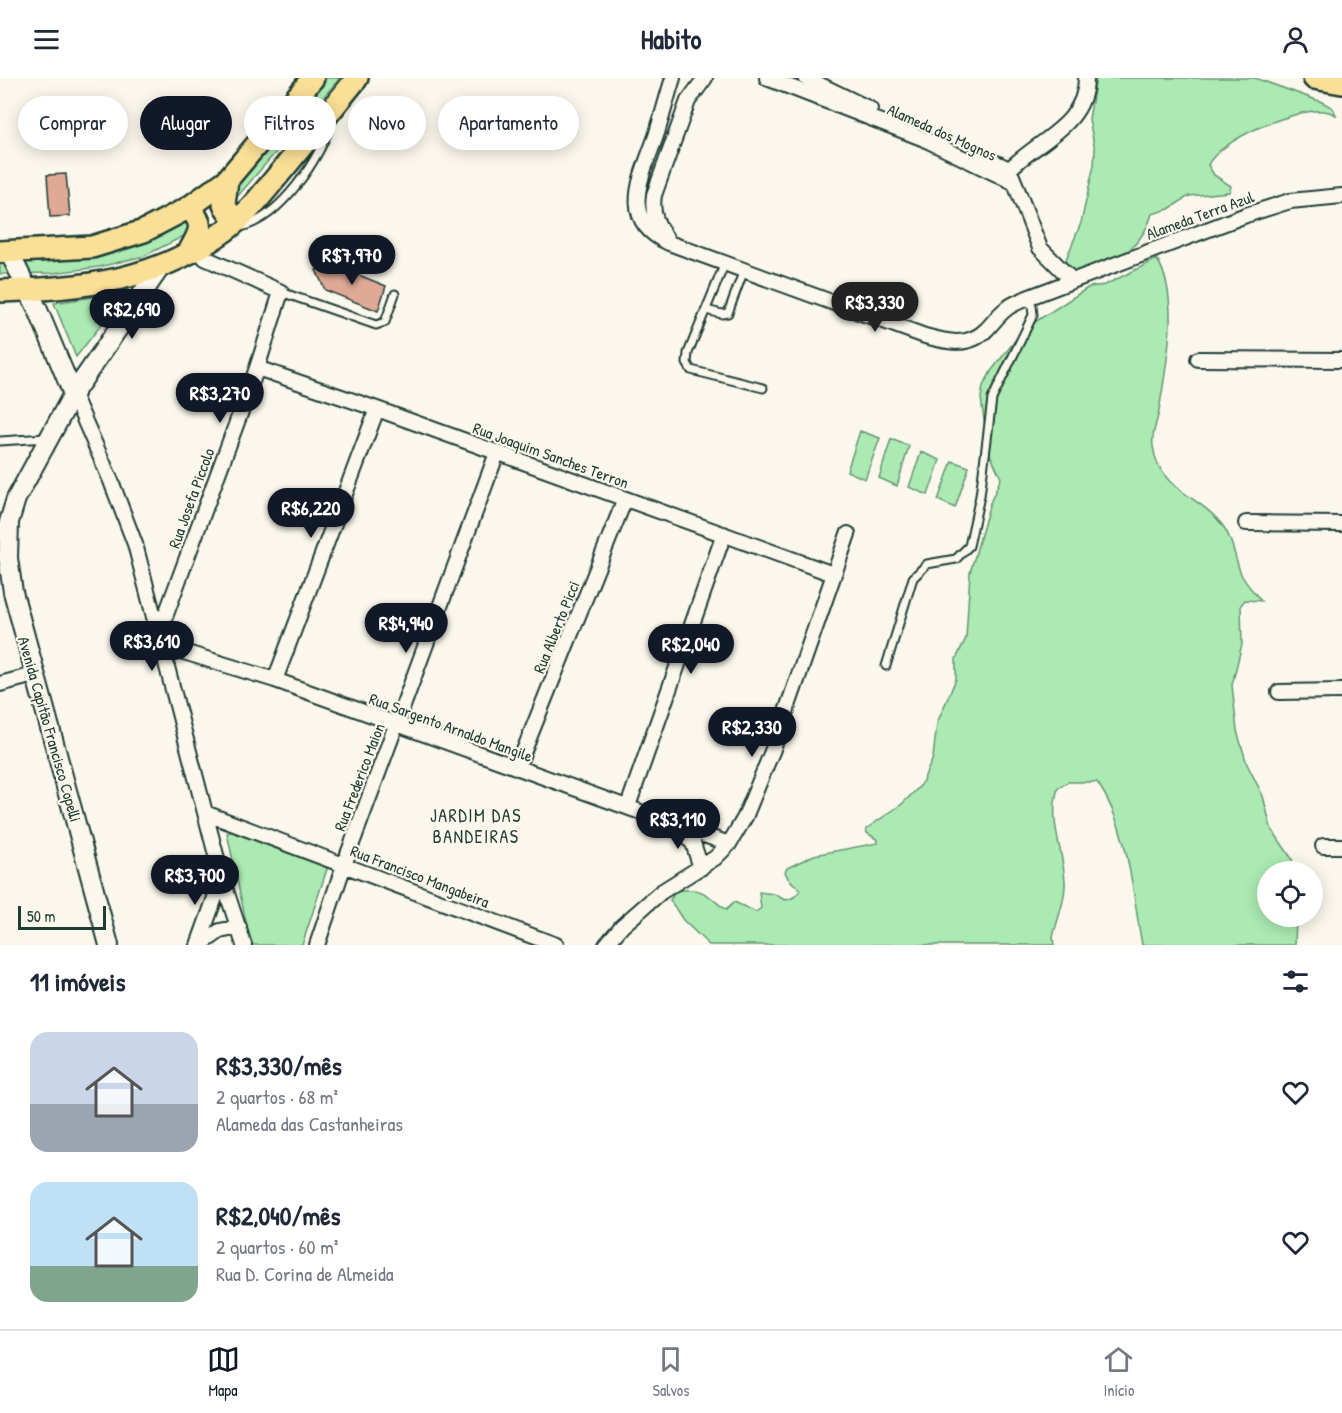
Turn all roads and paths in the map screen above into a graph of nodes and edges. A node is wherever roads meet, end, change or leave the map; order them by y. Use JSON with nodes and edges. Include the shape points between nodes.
{"nodes":[{"id":1,"x":313,"y":78,"type":"edge"},
{"id":2,"x":357,"y":78,"type":"edge"},
{"id":3,"x":672,"y":78,"type":"edge"},
{"id":4,"x":705,"y":78,"type":"edge"},
{"id":5,"x":767,"y":78,"type":"edge"},
{"id":6,"x":806,"y":78,"type":"edge"},
{"id":7,"x":1086,"y":78,"type":"edge"},
{"id":8,"x":1314,"y":78,"type":"edge"},
{"id":9,"x":1342,"y":83,"type":"edge"},
{"id":10,"x":1009,"y":176,"type":"junction"},
{"id":11,"x":226,"y":180,"type":"junction"},
{"id":12,"x":1342,"y":196,"type":"edge"},
{"id":13,"x":188,"y":208,"type":"junction"},
{"id":14,"x":231,"y":226,"type":"junction"},
{"id":15,"x":669,"y":243,"type":"junction"},
{"id":16,"x":3,"y":248,"type":"edge"},
{"id":17,"x":193,"y":250,"type":"junction"},
{"id":18,"x":725,"y":263,"type":"junction"},
{"id":19,"x":162,"y":265,"type":"junction"},
{"id":20,"x":744,"y":270,"type":"junction"},
{"id":21,"x":1072,"y":280,"type":"junction"},
{"id":22,"x":26,"y":290,"type":"junction"},
{"id":23,"x":0,"y":291,"type":"edge"},
{"id":24,"x":281,"y":292,"type":"junction"},
{"id":25,"x":395,"y":294,"type":"dead end"},
{"id":26,"x":1027,"y":298,"type":"junction"},
{"id":27,"x":706,"y":310,"type":"junction"},
{"id":28,"x":1197,"y":359,"type":"dead end"},
{"id":29,"x":1342,"y":360,"type":"edge"},
{"id":30,"x":257,"y":368,"type":"junction"},
{"id":31,"x":763,"y":388,"type":"dead end"},
{"id":32,"x":73,"y":394,"type":"junction"},
{"id":33,"x":377,"y":409,"type":"junction"},
{"id":34,"x":49,"y":438,"type":"junction"},
{"id":35,"x":0,"y":441,"type":"edge"},
{"id":36,"x":497,"y":453,"type":"junction"},
{"id":37,"x":625,"y":499,"type":"junction"},
{"id":38,"x":1246,"y":523,"type":"dead end"},
{"id":39,"x":1342,"y":524,"type":"edge"},
{"id":40,"x":724,"y":534,"type":"junction"},
{"id":41,"x":848,"y":534,"type":"dead end"},
{"id":42,"x":833,"y":574,"type":"junction"},
{"id":43,"x":160,"y":640,"type":"junction"},
{"id":44,"x":886,"y":666,"type":"dead end"},
{"id":45,"x":34,"y":675,"type":"junction"},
{"id":46,"x":275,"y":680,"type":"junction"},
{"id":47,"x":0,"y":684,"type":"edge"},
{"id":48,"x":1342,"y":691,"type":"edge"},
{"id":49,"x":1279,"y":692,"type":"dead end"},
{"id":50,"x":396,"y":725,"type":"junction"},
{"id":51,"x":517,"y":768,"type":"junction"},
{"id":52,"x":628,"y":806,"type":"junction"},
{"id":53,"x":205,"y":813,"type":"junction"},
{"id":54,"x":669,"y":823,"type":"junction"},
{"id":55,"x":729,"y":844,"type":"junction"},
{"id":56,"x":1323,"y":846,"type":"dead end"},
{"id":57,"x":1342,"y":846,"type":"edge"},
{"id":58,"x":344,"y":865,"type":"junction"},
{"id":59,"x":701,"y":868,"type":"junction"},
{"id":60,"x":222,"y":878,"type":"junction"},
{"id":61,"x":239,"y":927,"type":"junction"},
{"id":62,"x":109,"y":945,"type":"edge"},
{"id":63,"x":199,"y":945,"type":"edge"},
{"id":64,"x":244,"y":945,"type":"edge"},
{"id":65,"x":317,"y":945,"type":"edge"},
{"id":66,"x":556,"y":945,"type":"edge"},
{"id":67,"x":606,"y":945,"type":"edge"}],
"edges":[{"from":1,"to":11,"type":"main road"},
{"from":2,"to":14,"type":"main road","via":[[268,188]]},
{"from":3,"to":15,"type":"street","name":"Alameda Terra Azul","via":[[638,200],[648,232]]},
{"from":4,"to":15,"type":"street","via":[[688,101],[654,195],[655,222]]},
{"from":5,"to":10,"type":"street","name":"Alameda dos Mognos"},
{"from":6,"to":10,"type":"street","name":"Alameda dos Mognos","via":[[860,105],[925,130]]},
{"from":7,"to":10,"type":"street","via":[[1086,91],[1075,116]]},
{"from":8,"to":9,"type":"main road"},
{"from":10,"to":21,"type":"street","via":[[1040,248]]},
{"from":11,"to":13,"type":"main road"},
{"from":11,"to":14,"type":"main road","via":[[224,205]]},
{"from":12,"to":21,"type":"street","name":"Alameda Terra Azul","via":[[1290,201]]},
{"from":13,"to":16,"type":"main road","via":[[144,231],[92,247]]},
{"from":13,"to":17,"type":"main road","via":[[200,225]]},
{"from":14,"to":17,"type":"main road"},
{"from":15,"to":18,"type":"street","name":"Alameda Terra Azul"},
{"from":16,"to":22,"type":"main road"},
{"from":17,"to":19,"type":"main road"},
{"from":17,"to":24,"type":"street"},
{"from":18,"to":20,"type":"street","name":"Alameda Terra Azul"},
{"from":18,"to":27,"type":"lane"},
{"from":19,"to":22,"type":"main road","via":[[136,276],[98,284]]},
{"from":19,"to":32,"type":"main road","name":"Avenida Capitão Francisco Copelli"},
{"from":20,"to":26,"type":"street","name":"Alameda Terra Azul","via":[[951,343],[974,339],[1006,309]]},
{"from":20,"to":27,"type":"lane","via":[[728,313]]},
{"from":21,"to":26,"type":"street","name":"Alameda Terra Azul"},
{"from":22,"to":23,"type":"main road"},
{"from":22,"to":32,"type":"main road","via":[[42,317]]},
{"from":24,"to":25,"type":"lane","via":[[376,325],[385,322]]},
{"from":24,"to":30,"type":"street","name":"Rua Josefa Piccolo"},
{"from":26,"to":44,"type":"lane","via":[[1033,315],[992,399],[980,496],[969,546],[956,559],[927,564],[913,578]]},
{"from":27,"to":31,"type":"lane","via":[[688,353],[691,370]]},
{"from":28,"to":29,"type":"street"},
{"from":30,"to":33,"type":"street","name":"Rua Joaquim Sanches Terron"},
{"from":30,"to":43,"type":"street","name":"Rua Josefa Piccolo"},
{"from":32,"to":34,"type":"main road","name":"Avenida Capitão Francisco Copelli"},
{"from":32,"to":43,"type":"street","via":[[135,544]]},
{"from":33,"to":36,"type":"street","name":"Rua Joaquim Sanches Terron"},
{"from":33,"to":46,"type":"street"},
{"from":34,"to":35,"type":"lane"},
{"from":34,"to":45,"type":"main road","name":"Avenida Capitão Francisco Copelli","via":[[16,499],[9,522],[8,558],[13,592]]},
{"from":36,"to":37,"type":"street","name":"Rua Joaquim Sanches Terron"},
{"from":36,"to":50,"type":"street","name":"Rua Frederico Maion"},
{"from":37,"to":40,"type":"street","name":"Rua Joaquim Sanches Terron"},
{"from":37,"to":51,"type":"street","name":"Rua Alberto Picci"},
{"from":38,"to":39,"type":"street"},
{"from":40,"to":42,"type":"street","name":"Rua Joaquim Sanches Terron"},
{"from":40,"to":52,"type":"street"},
{"from":41,"to":42,"type":"street"},
{"from":42,"to":55,"type":"street","via":[[773,749],[745,817]]},
{"from":43,"to":46,"type":"street","name":"Rua Sargento Arnaldo Mangile"},
{"from":43,"to":53,"type":"street"},
{"from":45,"to":47,"type":"street"},
{"from":45,"to":62,"type":"main road","name":"Avenida Capitão Francisco Copelli"},
{"from":46,"to":50,"type":"street","name":"Rua Sargento Arnaldo Mangile"},
{"from":48,"to":49,"type":"street"},
{"from":50,"to":51,"type":"street","name":"Rua Sargento Arnaldo Mangile"},
{"from":50,"to":58,"type":"street","name":"Rua Frederico Maion"},
{"from":51,"to":52,"type":"street","name":"Rua Sargento Arnaldo Mangile"},
{"from":52,"to":54,"type":"street","name":"Rua Sargento Arnaldo Mangile"},
{"from":53,"to":58,"type":"street","name":"Rua Francisco Mangabeira"},
{"from":53,"to":60,"type":"street"},
{"from":54,"to":55,"type":"street","name":"Rua Sargento Arnaldo Mangile"},
{"from":54,"to":59,"type":"street","via":[[693,843]]},
{"from":55,"to":59,"type":"street"},
{"from":56,"to":57,"type":"street"},
{"from":58,"to":65,"type":"street","name":"Rua Frederico Maion"},
{"from":58,"to":66,"type":"street","name":"Rua Francisco Mangabeira"},
{"from":59,"to":67,"type":"street","via":[[661,892]]},
{"from":60,"to":61,"type":"street"},
{"from":60,"to":63,"type":"street"},
{"from":61,"to":63,"type":"street","via":[[220,931]]},
{"from":61,"to":64,"type":"street"}]}
